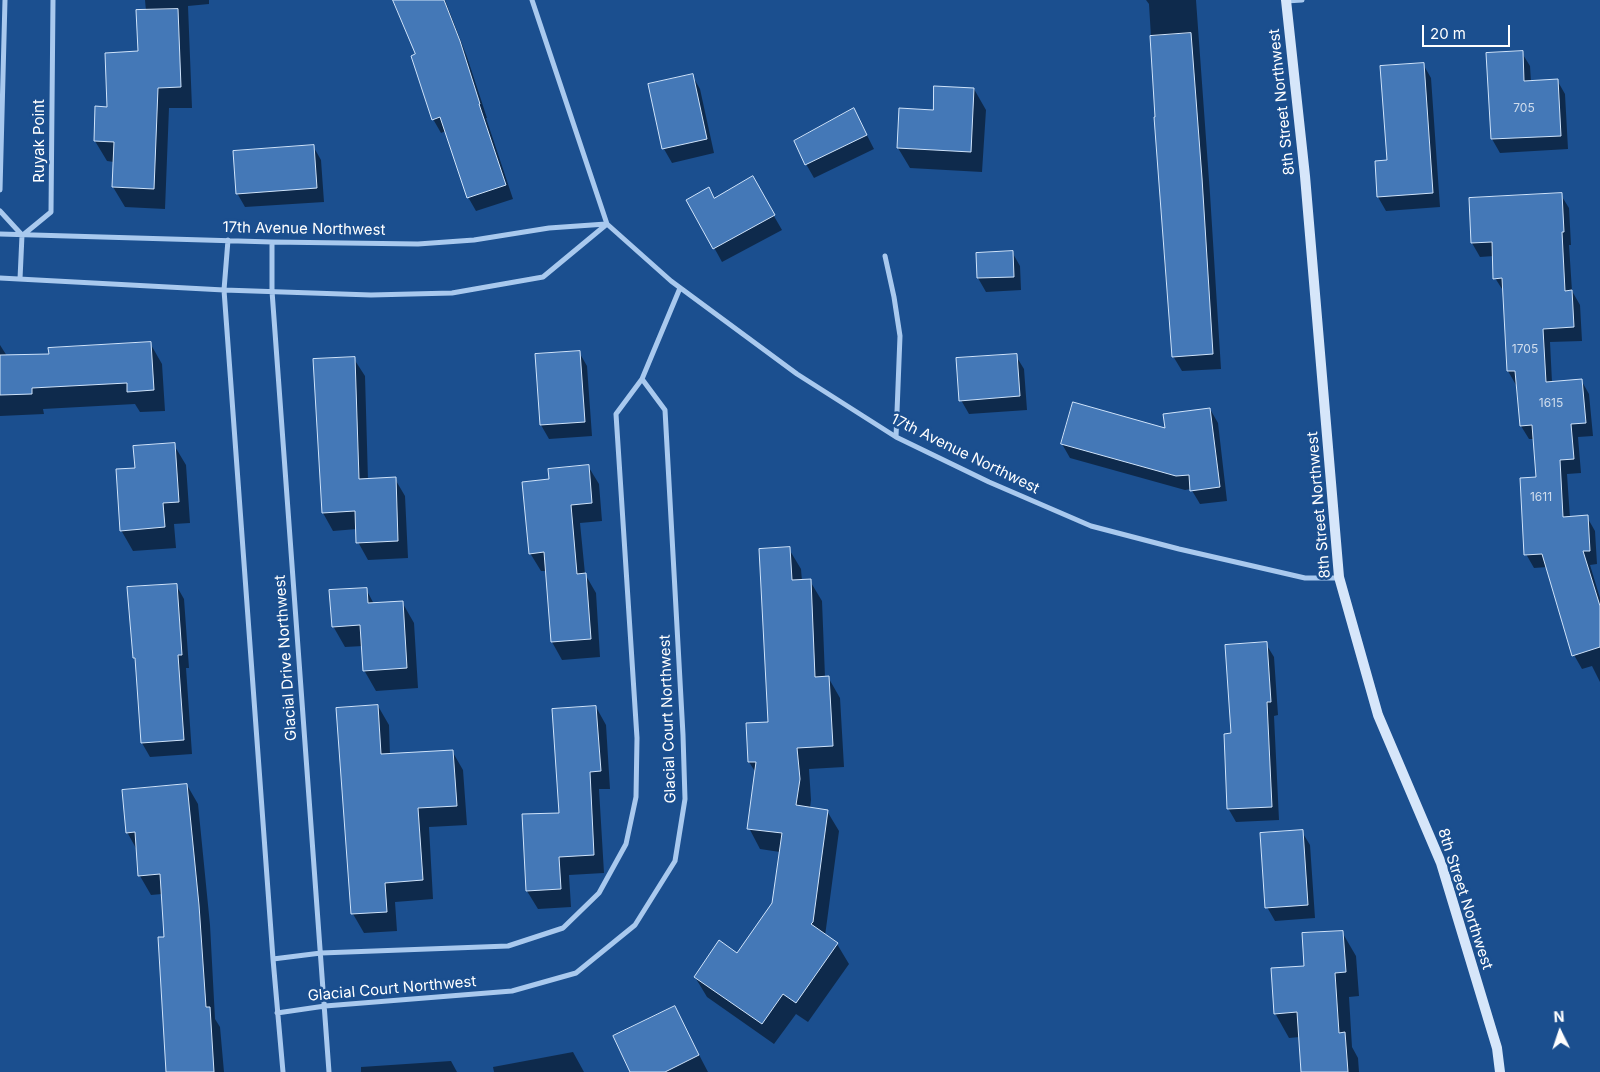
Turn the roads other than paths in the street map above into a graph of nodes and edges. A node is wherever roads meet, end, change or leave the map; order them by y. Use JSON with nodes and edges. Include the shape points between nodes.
{"nodes":[{"id":1,"x":5,"y":0,"type":"edge"},
{"id":2,"x":53,"y":0,"type":"edge"},
{"id":3,"x":532,"y":0,"type":"edge"},
{"id":4,"x":1302,"y":0,"type":"edge"},
{"id":5,"x":1286,"y":1,"type":"edge"},
{"id":6,"x":0,"y":190,"type":"edge"},
{"id":7,"x":0,"y":211,"type":"edge"},
{"id":8,"x":607,"y":224,"type":"junction"},
{"id":9,"x":0,"y":234,"type":"edge"},
{"id":10,"x":22,"y":235,"type":"junction"},
{"id":11,"x":228,"y":240,"type":"junction"},
{"id":12,"x":272,"y":242,"type":"junction"},
{"id":13,"x":885,"y":256,"type":"dead end"},
{"id":14,"x":0,"y":278,"type":"edge"},
{"id":15,"x":20,"y":279,"type":"junction"},
{"id":16,"x":680,"y":288,"type":"junction"},
{"id":17,"x":224,"y":290,"type":"junction"},
{"id":18,"x":272,"y":291,"type":"junction"},
{"id":19,"x":642,"y":378,"type":"junction"},
{"id":20,"x":896,"y":437,"type":"junction"},
{"id":21,"x":1339,"y":578,"type":"junction"},
{"id":22,"x":321,"y":953,"type":"junction"},
{"id":23,"x":273,"y":958,"type":"junction"},
{"id":24,"x":325,"y":1006,"type":"junction"},
{"id":25,"x":277,"y":1013,"type":"junction"},
{"id":26,"x":283,"y":1072,"type":"edge"},
{"id":27,"x":330,"y":1072,"type":"edge"},
{"id":28,"x":1500,"y":1072,"type":"edge"}],
"edges":[{"from":1,"to":6,"type":"street"},
{"from":2,"to":10,"type":"street","name":"Ruyak Point","via":[[52,212]]},
{"from":3,"to":8,"type":"street"},
{"from":4,"to":5,"type":"street"},
{"from":5,"to":21,"type":"street","name":"8th Street Northwest","via":[[1305,176]]},
{"from":7,"to":10,"type":"street"},
{"from":8,"to":12,"type":"street","name":"17th Avenue Northwest","via":[[418,244]]},
{"from":8,"to":16,"type":"street","name":"17th Avenue Northwest"},
{"from":8,"to":18,"type":"street","via":[[543,277],[452,293]]},
{"from":9,"to":10,"type":"street","name":"17th Avenue Northwest"},
{"from":10,"to":11,"type":"street","name":"17th Avenue Northwest"},
{"from":10,"to":15,"type":"street"},
{"from":11,"to":12,"type":"street","name":"17th Avenue Northwest"},
{"from":11,"to":17,"type":"street"},
{"from":12,"to":18,"type":"street","name":"Glacial Drive Northwest"},
{"from":13,"to":20,"type":"street","via":[[900,336]]},
{"from":14,"to":15,"type":"street"},
{"from":15,"to":17,"type":"street"},
{"from":16,"to":19,"type":"street"},
{"from":16,"to":20,"type":"street","name":"17th Avenue Northwest","via":[[797,374]]},
{"from":17,"to":18,"type":"street"},
{"from":17,"to":23,"type":"street"},
{"from":18,"to":22,"type":"street","name":"Glacial Drive Northwest"},
{"from":19,"to":22,"type":"street","via":[[616,414],[637,738],[636,797],[626,844],[599,894],[563,928],[508,946]]},
{"from":19,"to":24,"type":"street","name":"Glacial Court Northwest","via":[[665,410],[685,799],[675,861],[635,926],[576,973],[512,991]]},
{"from":20,"to":21,"type":"street","name":"17th Avenue Northwest","via":[[1091,526],[1304,578]]},
{"from":21,"to":28,"type":"street","name":"8th Street Northwest","via":[[1378,715],[1441,863],[1497,1048]]},
{"from":22,"to":23,"type":"street"},
{"from":22,"to":24,"type":"street","name":"Glacial Drive Northwest"},
{"from":23,"to":25,"type":"street"},
{"from":24,"to":25,"type":"street","name":"Glacial Court Northwest"},
{"from":24,"to":27,"type":"street","name":"Glacial Drive Northwest"},
{"from":25,"to":26,"type":"street"}]}
